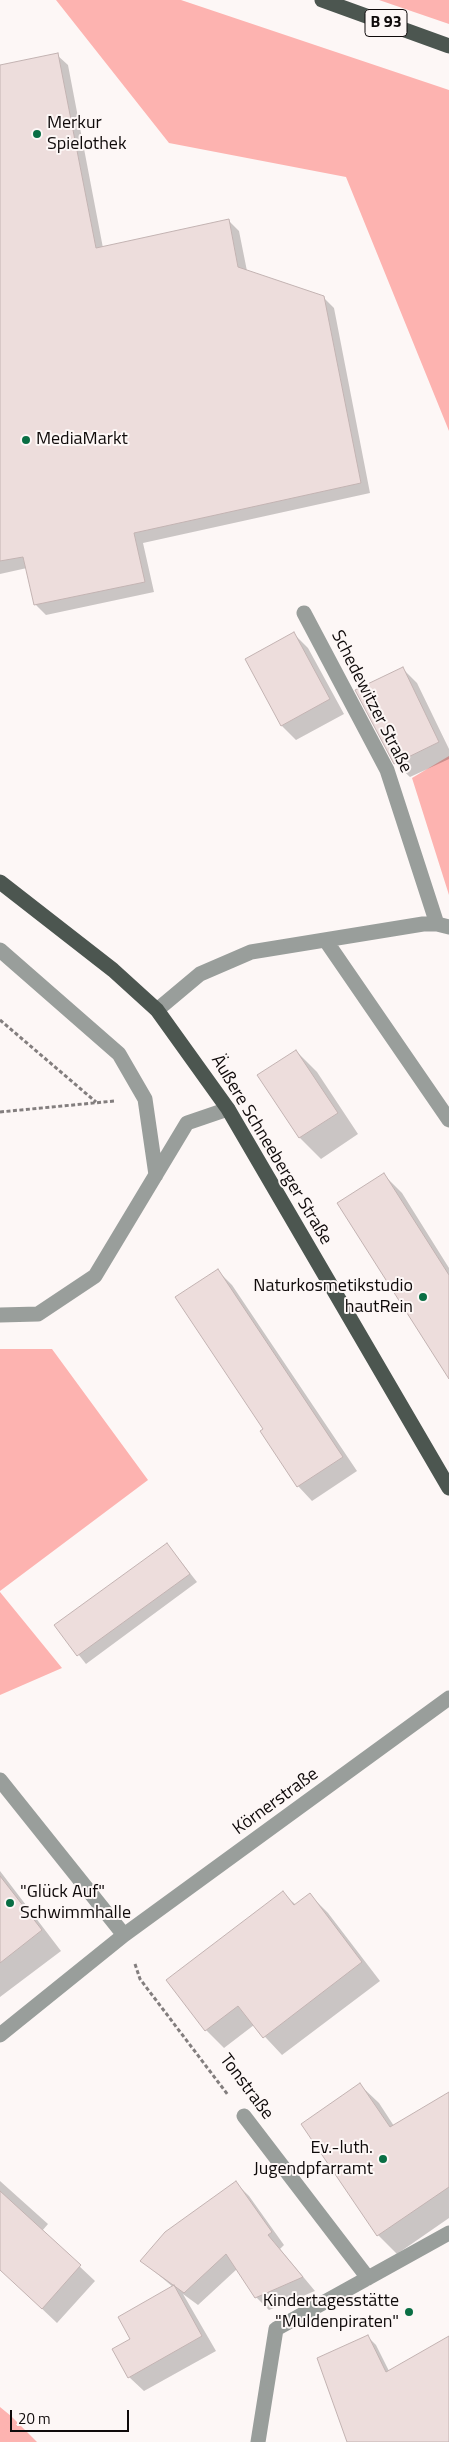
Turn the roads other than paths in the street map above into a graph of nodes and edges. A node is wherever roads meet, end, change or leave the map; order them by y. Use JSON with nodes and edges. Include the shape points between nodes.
{"nodes":[{"id":1,"x":322,"y":0,"type":"edge"},
{"id":2,"x":449,"y":46,"type":"edge"},
{"id":3,"x":304,"y":613,"type":"dead end"},
{"id":4,"x":0,"y":882,"type":"edge"},
{"id":5,"x":443,"y":926,"type":"edge"},
{"id":6,"x":326,"y":941,"type":"junction"},
{"id":7,"x":0,"y":950,"type":"edge"},
{"id":8,"x":157,"y":1010,"type":"junction"},
{"id":9,"x":228,"y":1109,"type":"junction"},
{"id":10,"x":449,"y":1120,"type":"edge"},
{"id":11,"x":156,"y":1174,"type":"junction"},
{"id":12,"x":0,"y":1315,"type":"edge"},
{"id":13,"x":449,"y":1488,"type":"edge"},
{"id":14,"x":449,"y":1698,"type":"edge"},
{"id":15,"x":0,"y":1780,"type":"edge"},
{"id":16,"x":124,"y":1935,"type":"junction"},
{"id":17,"x":0,"y":2035,"type":"edge"},
{"id":18,"x":244,"y":2116,"type":"road end"},
{"id":19,"x":449,"y":2233,"type":"edge"},
{"id":20,"x":368,"y":2278,"type":"junction"},
{"id":21,"x":258,"y":2442,"type":"edge"}],
"edges":[{"from":1,"to":2,"type":"main road","number":"B 93"},
{"from":3,"to":5,"type":"street","name":"Schedewitzer Straße","via":[[387,770]]},
{"from":4,"to":8,"type":"main road","name":"Äußere Schneeberger Straße","via":[[114,970]]},
{"from":5,"to":6,"type":"street","name":"Schedewitzer Straße","via":[[423,924]]},
{"from":6,"to":8,"type":"street","name":"Schedewitzer Straße","via":[[251,952],[200,974]]},
{"from":6,"to":10,"type":"street"},
{"from":7,"to":11,"type":"street","via":[[119,1054],[145,1099]]},
{"from":8,"to":9,"type":"main road","name":"Äußere Schneeberger Straße"},
{"from":9,"to":11,"type":"street","via":[[187,1123]]},
{"from":9,"to":13,"type":"main road","name":"Äußere Schneeberger Straße"},
{"from":11,"to":12,"type":"street","via":[[95,1276],[38,1314]]},
{"from":14,"to":16,"type":"street","name":"Körnerstraße"},
{"from":15,"to":16,"type":"street"},
{"from":16,"to":17,"type":"street","name":"Körnerstraße"},
{"from":18,"to":20,"type":"street","name":"Tonstraße"},
{"from":19,"to":20,"type":"street"},
{"from":20,"to":21,"type":"street","via":[[276,2328]]}]}
